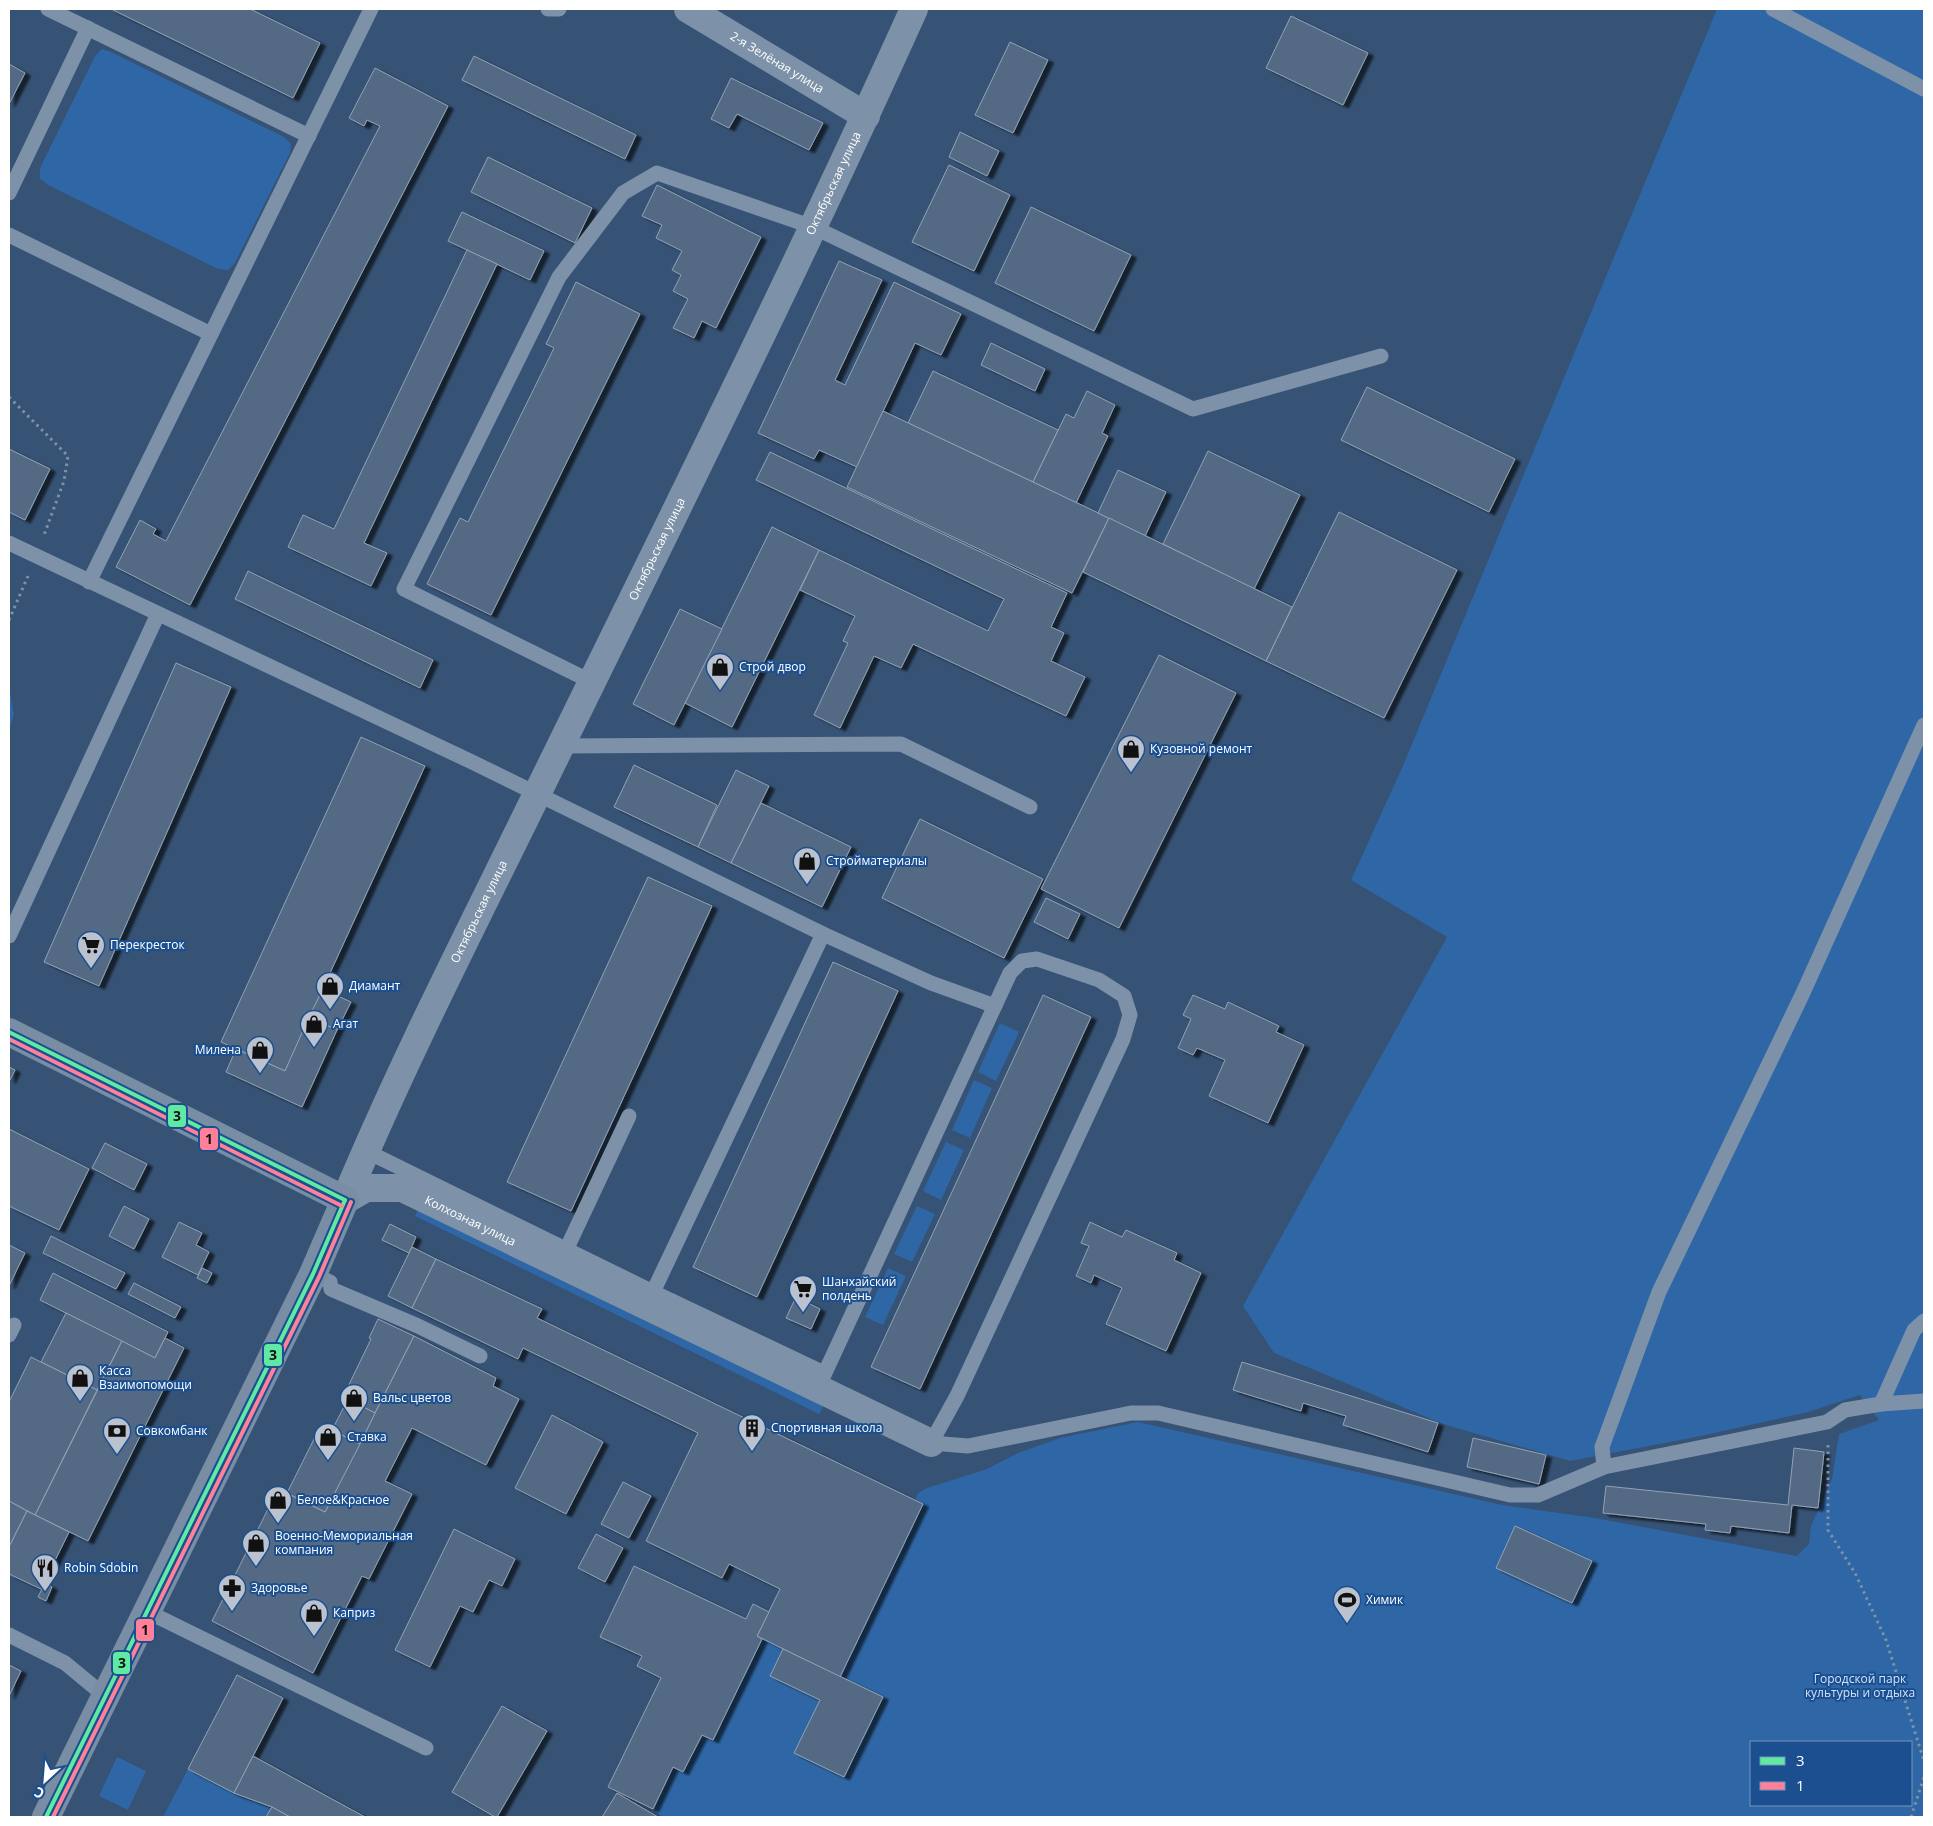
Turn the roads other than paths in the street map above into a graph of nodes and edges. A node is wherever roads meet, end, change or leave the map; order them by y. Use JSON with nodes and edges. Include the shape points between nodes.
{"nodes":[{"id":1,"x":48,"y":9,"type":"edge"},
{"id":2,"x":371,"y":9,"type":"edge"},
{"id":3,"x":548,"y":9,"type":"edge"},
{"id":4,"x":559,"y":9,"type":"edge"},
{"id":5,"x":688,"y":9,"type":"edge"},
{"id":6,"x":914,"y":9,"type":"edge"},
{"id":7,"x":1773,"y":9,"type":"edge"},
{"id":8,"x":88,"y":28,"type":"junction"},
{"id":9,"x":1924,"y":89,"type":"edge"},
{"id":10,"x":866,"y":116,"type":"junction"},
{"id":11,"x":309,"y":136,"type":"junction"},
{"id":12,"x":9,"y":193,"type":"edge"},
{"id":13,"x":813,"y":227,"type":"junction"},
{"id":14,"x":9,"y":235,"type":"edge"},
{"id":15,"x":210,"y":334,"type":"junction"},
{"id":16,"x":1381,"y":356,"type":"dead end"},
{"id":17,"x":9,"y":543,"type":"edge"},
{"id":18,"x":89,"y":582,"type":"junction"},
{"id":19,"x":158,"y":614,"type":"junction"},
{"id":20,"x":592,"y":682,"type":"junction"},
{"id":21,"x":1924,"y":725,"type":"edge"},
{"id":22,"x":561,"y":746,"type":"junction"},
{"id":23,"x":537,"y":794,"type":"junction"},
{"id":24,"x":1030,"y":807,"type":"dead end"},
{"id":25,"x":823,"y":934,"type":"junction"},
{"id":26,"x":9,"y":936,"type":"edge"},
{"id":27,"x":995,"y":1006,"type":"junction"},
{"id":28,"x":9,"y":1032,"type":"edge"},
{"id":29,"x":629,"y":1116,"type":"dead end"},
{"id":30,"x":366,"y":1151,"type":"junction"},
{"id":31,"x":346,"y":1200,"type":"junction"},
{"id":32,"x":567,"y":1248,"type":"junction"},
{"id":33,"x":313,"y":1274,"type":"junction"},
{"id":34,"x":653,"y":1292,"type":"junction"},
{"id":35,"x":1924,"y":1321,"type":"edge"},
{"id":36,"x":480,"y":1356,"type":"dead end"},
{"id":37,"x":821,"y":1381,"type":"junction"},
{"id":38,"x":1924,"y":1401,"type":"edge"},
{"id":39,"x":1881,"y":1404,"type":"junction"},
{"id":40,"x":931,"y":1443,"type":"junction"},
{"id":41,"x":1604,"y":1467,"type":"junction"},
{"id":42,"x":146,"y":1611,"type":"junction"},
{"id":43,"x":9,"y":1635,"type":"edge"},
{"id":44,"x":105,"y":1696,"type":"junction"},
{"id":45,"x":426,"y":1748,"type":"dead end"},
{"id":46,"x":46,"y":1817,"type":"edge"}],
"edges":[{"from":1,"to":8,"type":"lane"},
{"from":2,"to":11,"type":"lane"},
{"from":3,"to":4,"type":"lane"},
{"from":5,"to":10,"type":"street","name":"2-я Зелёная улица"},
{"from":6,"to":10,"type":"street","name":"Октябрьская улица"},
{"from":7,"to":9,"type":"lane"},
{"from":8,"to":11,"type":"lane"},
{"from":8,"to":12,"type":"lane"},
{"from":10,"to":13,"type":"street","name":"Октябрьская улица"},
{"from":11,"to":15,"type":"lane"},
{"from":13,"to":16,"type":"lane","via":[[1194,409]]},
{"from":13,"to":20,"type":"street","name":"Октябрьская улица"},
{"from":13,"to":20,"type":"lane","via":[[657,173],[623,193],[559,277],[404,589]]},
{"from":14,"to":15,"type":"lane"},
{"from":15,"to":18,"type":"lane"},
{"from":17,"to":18,"type":"lane"},
{"from":18,"to":19,"type":"lane"},
{"from":19,"to":23,"type":"lane"},
{"from":19,"to":26,"type":"lane"},
{"from":20,"to":22,"type":"street","name":"Октябрьская улица"},
{"from":21,"to":41,"type":"lane","via":[[1802,995],[1659,1292],[1602,1447]]},
{"from":22,"to":23,"type":"street","name":"Октябрьская улица"},
{"from":22,"to":24,"type":"lane","via":[[901,744]]},
{"from":23,"to":25,"type":"lane"},
{"from":23,"to":30,"type":"street","name":"Октябрьская улица"},
{"from":25,"to":27,"type":"lane","via":[[932,983]]},
{"from":25,"to":34,"type":"lane"},
{"from":27,"to":37,"type":"lane"},
{"from":27,"to":40,"type":"lane","via":[[1010,973],[1022,962],[1037,958],[1099,980],[1124,996],[1130,1016],[957,1396]]},
{"from":28,"to":31,"type":"street"},
{"from":29,"to":32,"type":"lane"},
{"from":30,"to":31,"type":"street","name":"Октябрьская улица"},
{"from":30,"to":32,"type":"lane"},
{"from":31,"to":33,"type":"street","name":"Октябрьская улица"},
{"from":31,"to":37,"type":"street","name":"Колхозная улица","via":[[366,1188],[402,1188]]},
{"from":32,"to":34,"type":"lane"},
{"from":33,"to":36,"type":"lane","via":[[330,1282],[331,1289]]},
{"from":33,"to":42,"type":"street","name":"Октябрьская улица"},
{"from":34,"to":37,"type":"lane"},
{"from":35,"to":39,"type":"lane","via":[[1914,1330]]},
{"from":37,"to":40,"type":"street","name":"Колхозная улица"},
{"from":38,"to":39,"type":"lane"},
{"from":39,"to":41,"type":"lane","via":[[1845,1410],[1827,1422]]},
{"from":40,"to":41,"type":"lane","via":[[968,1446],[1130,1413],[1158,1413],[1510,1495],[1538,1495]]},
{"from":42,"to":44,"type":"street","name":"Октябрьская улица"},
{"from":42,"to":45,"type":"lane"},
{"from":43,"to":44,"type":"lane","via":[[65,1663]]},
{"from":44,"to":46,"type":"street","name":"Октябрьская улица"}]}
